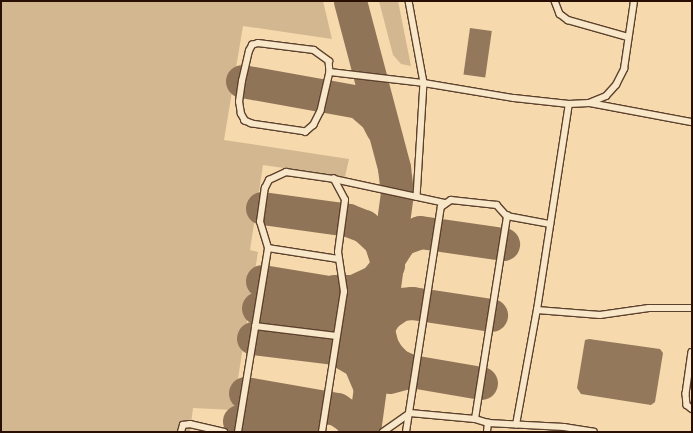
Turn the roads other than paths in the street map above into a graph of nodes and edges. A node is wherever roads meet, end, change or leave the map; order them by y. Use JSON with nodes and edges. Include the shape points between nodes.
{"nodes":[{"id":1,"x":409,"y":1,"type":"edge"},
{"id":2,"x":555,"y":1,"type":"edge"},
{"id":3,"x":634,"y":1,"type":"edge"},
{"id":4,"x":628,"y":37,"type":"junction"},
{"id":5,"x":330,"y":72,"type":"junction"},
{"id":6,"x":424,"y":83,"type":"junction"},
{"id":7,"x":589,"y":103,"type":"junction"},
{"id":8,"x":569,"y":104,"type":"junction"},
{"id":9,"x":692,"y":122,"type":"edge"},
{"id":10,"x":334,"y":179,"type":"junction"},
{"id":11,"x":417,"y":197,"type":"junction"},
{"id":12,"x":445,"y":203,"type":"junction"},
{"id":13,"x":507,"y":216,"type":"junction"},
{"id":14,"x":550,"y":224,"type":"junction"},
{"id":15,"x":268,"y":248,"type":"junction"},
{"id":16,"x":338,"y":259,"type":"junction"},
{"id":17,"x":692,"y":308,"type":"edge"},
{"id":18,"x":537,"y":310,"type":"junction"},
{"id":19,"x":255,"y":326,"type":"junction"},
{"id":20,"x":336,"y":336,"type":"junction"},
{"id":21,"x":692,"y":352,"type":"edge"},
{"id":22,"x":692,"y":409,"type":"edge"},
{"id":23,"x":410,"y":413,"type":"junction"},
{"id":24,"x":475,"y":419,"type":"junction"},
{"id":25,"x":488,"y":423,"type":"junction"},
{"id":26,"x":516,"y":425,"type":"junction"},
{"id":27,"x":534,"y":429,"type":"edge"},
{"id":28,"x":181,"y":432,"type":"edge"},
{"id":29,"x":224,"y":432,"type":"edge"},
{"id":30,"x":238,"y":432,"type":"edge"},
{"id":31,"x":322,"y":432,"type":"edge"},
{"id":32,"x":383,"y":432,"type":"edge"},
{"id":33,"x":406,"y":432,"type":"edge"},
{"id":34,"x":486,"y":432,"type":"edge"},
{"id":35,"x":594,"y":432,"type":"edge"}],
"edges":[{"from":1,"to":6,"type":"lane"},
{"from":2,"to":4,"type":"lane","via":[[560,14],[568,20]]},
{"from":3,"to":4,"type":"lane"},
{"from":4,"to":7,"type":"lane","via":[[624,69],[616,85],[606,96]]},
{"from":5,"to":5,"type":"lane","via":[[329,62],[314,50],[258,43],[252,45],[242,81],[239,102],[241,114],[245,121],[252,124],[306,132],[314,126],[321,111]]},
{"from":5,"to":6,"type":"lane"},
{"from":6,"to":8,"type":"lane"},
{"from":6,"to":11,"type":"lane"},
{"from":7,"to":8,"type":"lane"},
{"from":7,"to":9,"type":"lane"},
{"from":8,"to":14,"type":"lane"},
{"from":10,"to":11,"type":"lane"},
{"from":10,"to":15,"type":"lane","via":[[286,172],[269,180],[265,188],[260,222]]},
{"from":10,"to":16,"type":"lane","via":[[345,200]]},
{"from":11,"to":12,"type":"lane"},
{"from":12,"to":13,"type":"lane","via":[[451,200],[497,205]]},
{"from":12,"to":23,"type":"lane","via":[[439,213]]},
{"from":13,"to":14,"type":"lane"},
{"from":13,"to":24,"type":"lane"},
{"from":14,"to":18,"type":"lane"},
{"from":15,"to":16,"type":"lane"},
{"from":15,"to":19,"type":"lane"},
{"from":16,"to":20,"type":"lane","via":[[344,292]]},
{"from":17,"to":18,"type":"lane","via":[[649,308],[600,315]]},
{"from":18,"to":26,"type":"lane"},
{"from":19,"to":20,"type":"lane"},
{"from":19,"to":30,"type":"lane"},
{"from":20,"to":31,"type":"lane"},
{"from":21,"to":22,"type":"lane","via":[[686,394],[687,405]]},
{"from":23,"to":24,"type":"lane"},
{"from":23,"to":32,"type":"lane"},
{"from":23,"to":33,"type":"lane"},
{"from":24,"to":25,"type":"lane"},
{"from":25,"to":26,"type":"lane"},
{"from":25,"to":34,"type":"lane"},
{"from":26,"to":27,"type":"lane"},
{"from":27,"to":35,"type":"lane","via":[[564,427]]},
{"from":28,"to":29,"type":"lane","via":[[183,425],[190,424]]}]}
